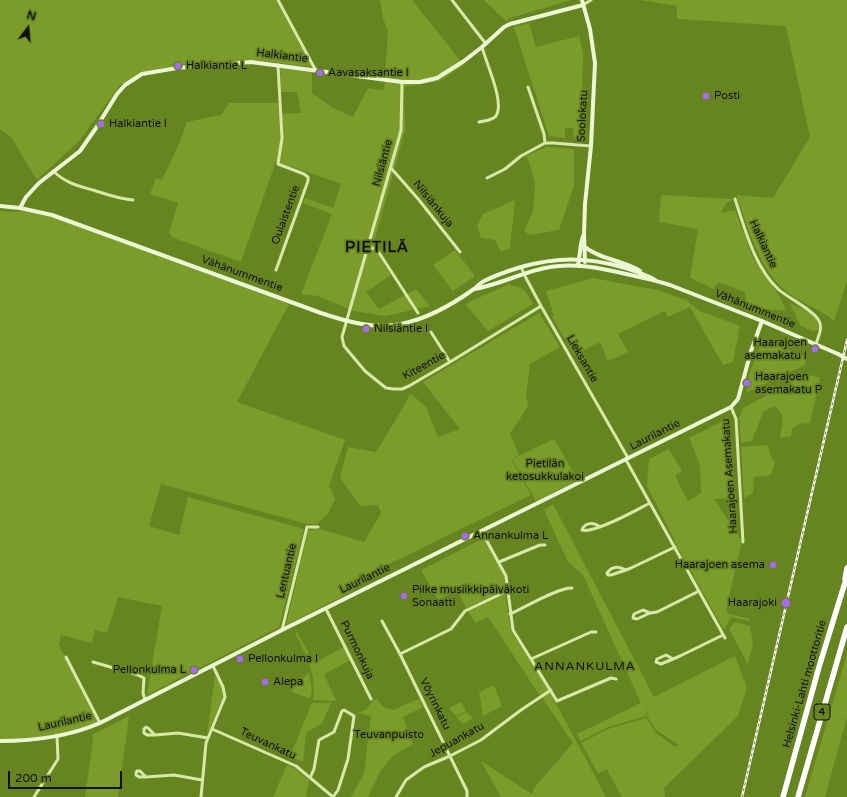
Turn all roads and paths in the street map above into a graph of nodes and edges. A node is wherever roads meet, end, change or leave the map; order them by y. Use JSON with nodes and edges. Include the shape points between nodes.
{"nodes":[{"id":1,"x":278,"y":0,"type":"edge"},
{"id":2,"x":452,"y":0,"type":"edge"},
{"id":3,"x":582,"y":0,"type":"edge"},
{"id":4,"x":591,"y":0,"type":"edge"},
{"id":5,"x":583,"y":5,"type":"junction"},
{"id":6,"x":486,"y":44,"type":"junction"},
{"id":7,"x":482,"y":47,"type":"junction"},
{"id":8,"x":278,"y":65,"type":"junction"},
{"id":9,"x":315,"y":69,"type":"junction"},
{"id":10,"x":402,"y":82,"type":"junction"},
{"id":11,"x":528,"y":87,"type":"dead end"},
{"id":12,"x":479,"y":122,"type":"dead end"},
{"id":13,"x":545,"y":144,"type":"junction"},
{"id":14,"x":591,"y":146,"type":"junction"},
{"id":15,"x":391,"y":168,"type":"junction"},
{"id":16,"x":53,"y":171,"type":"junction"},
{"id":17,"x":487,"y":178,"type":"dead end"},
{"id":18,"x":735,"y":199,"type":"dead end"},
{"id":19,"x":133,"y":200,"type":"dead end"},
{"id":20,"x":0,"y":206,"type":"edge"},
{"id":21,"x":20,"y":208,"type":"junction"},
{"id":22,"x":584,"y":234,"type":"junction"},
{"id":23,"x":368,"y":246,"type":"junction"},
{"id":24,"x":585,"y":247,"type":"junction"},
{"id":25,"x":460,"y":252,"type":"dead end"},
{"id":26,"x":579,"y":259,"type":"junction"},
{"id":27,"x":585,"y":259,"type":"junction"},
{"id":28,"x":578,"y":266,"type":"junction"},
{"id":29,"x":584,"y":266,"type":"junction"},
{"id":30,"x":521,"y":267,"type":"junction"},
{"id":31,"x":276,"y":270,"type":"dead end"},
{"id":32,"x":524,"y":274,"type":"junction"},
{"id":33,"x":647,"y":275,"type":"junction"},
{"id":34,"x":656,"y":280,"type":"junction"},
{"id":35,"x":474,"y":289,"type":"junction"},
{"id":36,"x":541,"y":306,"type":"junction"},
{"id":37,"x":418,"y":313,"type":"dead end"},
{"id":38,"x":347,"y":321,"type":"junction"},
{"id":39,"x":762,"y":321,"type":"junction"},
{"id":40,"x":431,"y":332,"type":"dead end"},
{"id":41,"x":816,"y":344,"type":"junction"},
{"id":42,"x":847,"y":359,"type":"edge"},
{"id":43,"x":450,"y":362,"type":"junction"},
{"id":44,"x":731,"y":407,"type":"junction"},
{"id":45,"x":627,"y":459,"type":"junction"},
{"id":46,"x":650,"y":503,"type":"junction"},
{"id":47,"x":318,"y":527,"type":"dead end"},
{"id":48,"x":600,"y":527,"type":"junction"},
{"id":49,"x":482,"y":532,"type":"junction"},
{"id":50,"x":743,"y":542,"type":"dead end"},
{"id":51,"x":545,"y":545,"type":"dead end"},
{"id":52,"x":675,"y":547,"type":"junction"},
{"id":53,"x":499,"y":562,"type":"junction"},
{"id":54,"x":847,"y":568,"type":"edge"},
{"id":55,"x":626,"y":570,"type":"junction"},
{"id":56,"x":847,"y":576,"type":"edge"},
{"id":57,"x":844,"y":587,"type":"junction"},
{"id":58,"x":572,"y":588,"type":"dead end"},
{"id":59,"x":507,"y":591,"type":"junction"},
{"id":60,"x":699,"y":591,"type":"junction"},
{"id":61,"x":326,"y":609,"type":"junction"},
{"id":62,"x":510,"y":614,"type":"junction"},
{"id":63,"x":650,"y":614,"type":"junction"},
{"id":64,"x":382,"y":621,"type":"dead end"},
{"id":65,"x":847,"y":627,"type":"edge"},
{"id":66,"x":282,"y":630,"type":"junction"},
{"id":67,"x":596,"y":632,"type":"dead end"},
{"id":68,"x":400,"y":654,"type":"junction"},
{"id":69,"x":66,"y":657,"type":"dead end"},
{"id":70,"x":531,"y":659,"type":"junction"},
{"id":71,"x":674,"y":659,"type":"junction"},
{"id":72,"x":93,"y":662,"type":"dead end"},
{"id":73,"x":213,"y":666,"type":"junction"},
{"id":74,"x":616,"y":679,"type":"dead end"},
{"id":75,"x":550,"y":690,"type":"junction"},
{"id":76,"x":371,"y":699,"type":"dead end"},
{"id":77,"x":145,"y":700,"type":"junction"},
{"id":78,"x":100,"y":723,"type":"junction"},
{"id":79,"x":212,"y":729,"type":"junction"},
{"id":80,"x":155,"y":735,"type":"dead end"},
{"id":81,"x":57,"y":736,"type":"junction"},
{"id":82,"x":208,"y":738,"type":"junction"},
{"id":83,"x":0,"y":741,"type":"edge"},
{"id":84,"x":450,"y":756,"type":"junction"},
{"id":85,"x":146,"y":777,"type":"dead end"},
{"id":86,"x":310,"y":778,"type":"junction"},
{"id":87,"x":202,"y":780,"type":"junction"},
{"id":88,"x":34,"y":797,"type":"edge"},
{"id":89,"x":200,"y":797,"type":"edge"},
{"id":90,"x":333,"y":797,"type":"edge"},
{"id":91,"x":396,"y":797,"type":"edge"},
{"id":92,"x":467,"y":797,"type":"edge"},
{"id":93,"x":783,"y":797,"type":"edge"},
{"id":94,"x":798,"y":797,"type":"edge"}],
"edges":[{"from":1,"to":9,"type":"street"},
{"from":2,"to":6,"type":"street"},
{"from":3,"to":5,"type":"street","name":"Soolokatu"},
{"from":4,"to":5,"type":"street"},
{"from":5,"to":6,"type":"street","name":"Halkiantie","via":[[510,24]]},
{"from":5,"to":14,"type":"street","name":"Soolokatu","via":[[596,63]]},
{"from":6,"to":7,"type":"street","name":"Halkiantie"},
{"from":7,"to":10,"type":"street","name":"Halkiantie","via":[[437,78],[420,82]]},
{"from":7,"to":12,"type":"street","via":[[499,95],[497,115]]},
{"from":8,"to":9,"type":"street","name":"Halkiantie"},
{"from":8,"to":16,"type":"street","name":"Halkiantie","via":[[251,62],[177,68],[142,74],[125,85],[117,94],[80,151]]},
{"from":8,"to":31,"type":"street","name":"Oulaistentie","via":[[282,138],[278,164],[304,174],[308,177],[308,182]]},
{"from":9,"to":10,"type":"street","name":"Halkiantie"},
{"from":10,"to":15,"type":"street","name":"Nilsiäntie","via":[[401,130]]},
{"from":11,"to":13,"type":"street"},
{"from":13,"to":14,"type":"street"},
{"from":13,"to":17,"type":"street"},
{"from":14,"to":22,"type":"street","name":"Soolokatu"},
{"from":15,"to":23,"type":"street","name":"Nilsiäntie"},
{"from":15,"to":25,"type":"street","name":"Nilsiänkuja"},
{"from":16,"to":19,"type":"street","via":[[76,186]]},
{"from":16,"to":21,"type":"street","name":"Halkiantie","via":[[30,193]]},
{"from":18,"to":41,"type":"street","name":"Halkiantie","via":[[744,228],[773,284],[818,319],[820,330]]},
{"from":20,"to":21,"type":"street","name":"Vähänummentie"},
{"from":21,"to":38,"type":"street","name":"Vähänummentie","via":[[52,215]]},
{"from":22,"to":24,"type":"street","name":"Soolokatu"},
{"from":22,"to":26,"type":"street","name":"Soolokatu"},
{"from":23,"to":37,"type":"street","via":[[378,251]]},
{"from":23,"to":38,"type":"street","name":"Nilsiäntie"},
{"from":24,"to":27,"type":"street","name":"Soolokatu"},
{"from":24,"to":33,"type":"street","via":[[594,254],[631,266]]},
{"from":26,"to":27,"type":"street","name":"Vähänummentie"},
{"from":26,"to":28,"type":"street","name":"Soolokatu"},
{"from":26,"to":30,"type":"street","name":"Vähänummentie","via":[[548,261]]},
{"from":27,"to":29,"type":"street","name":"Soolokatu"},
{"from":27,"to":33,"type":"street","name":"Vähänummentie"},
{"from":28,"to":29,"type":"street","name":"Vähänummentie"},
{"from":28,"to":32,"type":"street","name":"Vähänummentie","via":[[551,266]]},
{"from":29,"to":34,"type":"street","name":"Vähänummentie"},
{"from":30,"to":32,"type":"street","name":"Lieksantie"},
{"from":30,"to":35,"type":"street","name":"Vähänummentie","via":[[499,274]]},
{"from":32,"to":35,"type":"street","name":"Vähänummentie"},
{"from":32,"to":36,"type":"street","name":"Lieksantie"},
{"from":33,"to":34,"type":"street","name":"Vähänummentie"},
{"from":34,"to":39,"type":"street","name":"Vähänummentie"},
{"from":35,"to":38,"type":"street","name":"Vähänummentie","via":[[437,311],[412,321],[379,326]]},
{"from":36,"to":43,"type":"street","name":"Kiteentie"},
{"from":36,"to":45,"type":"street","name":"Lieksantie"},
{"from":38,"to":43,"type":"street","name":"Kiteentie","via":[[342,337],[344,346],[365,371],[386,388],[394,390],[409,386]]},
{"from":39,"to":41,"type":"street","name":"Vähänummentie"},
{"from":39,"to":44,"type":"street","name":"Haarajoen Asemakatu","via":[[738,399]]},
{"from":40,"to":43,"type":"street"},
{"from":41,"to":42,"type":"street","name":"Vähänummentie","bridge":true},
{"from":44,"to":45,"type":"street","name":"Laurilantie"},
{"from":44,"to":50,"type":"street","name":"Haarajoen Asemakatu","via":[[736,419]]},
{"from":45,"to":46,"type":"street","name":"Lieksantie"},
{"from":45,"to":49,"type":"street","name":"Laurilantie"},
{"from":46,"to":48,"type":"street"},
{"from":46,"to":52,"type":"street","name":"Lieksantie"},
{"from":47,"to":66,"type":"street","name":"Lentuantie","via":[[306,527]]},
{"from":48,"to":48,"type":"street","via":[[591,523],[582,529],[586,531]]},
{"from":49,"to":53,"type":"street"},
{"from":49,"to":61,"type":"street","name":"Laurilantie"},
{"from":51,"to":53,"type":"street"},
{"from":52,"to":55,"type":"street"},
{"from":52,"to":60,"type":"street","name":"Lieksantie"},
{"from":53,"to":59,"type":"street","via":[[506,576]]},
{"from":54,"to":57,"type":"highway"},
{"from":55,"to":55,"type":"street","via":[[611,575],[607,574],[615,567]]},
{"from":56,"to":57,"type":"highway","name":"Helsinki-Lahti moottoritie","number":"4"},
{"from":57,"to":93,"type":"highway","name":"Helsinki-Lahti moottoritie","number":"4"},
{"from":58,"to":62,"type":"street"},
{"from":59,"to":62,"type":"street"},
{"from":59,"to":68,"type":"street","via":[[465,611],[451,629]]},
{"from":60,"to":63,"type":"street"},
{"from":60,"to":71,"type":"street","name":"Lieksantie","via":[[724,636]]},
{"from":61,"to":66,"type":"street","name":"Laurilantie"},
{"from":61,"to":76,"type":"street","name":"Purmonkuja"},
{"from":62,"to":70,"type":"street","via":[[513,630]]},
{"from":63,"to":63,"type":"street","via":[[637,619],[633,618],[634,614],[642,610]]},
{"from":64,"to":68,"type":"street","name":"Vöyrinkatu"},
{"from":65,"to":94,"type":"highway","number":"4"},
{"from":66,"to":73,"type":"street","name":"Laurilantie"},
{"from":67,"to":70,"type":"street"},
{"from":68,"to":84,"type":"street","name":"Vöyrinkatu"},
{"from":69,"to":78,"type":"street"},
{"from":70,"to":75,"type":"street"},
{"from":71,"to":71,"type":"street","via":[[661,664],[656,662],[666,655]]},
{"from":72,"to":77,"type":"street","via":[[144,678]]},
{"from":73,"to":77,"type":"street","name":"Laurilantie"},
{"from":73,"to":79,"type":"street","via":[[225,697]]},
{"from":74,"to":75,"type":"street","via":[[611,678],[558,701]]},
{"from":75,"to":84,"type":"street","name":"Jepuankatu","via":[[481,740]]},
{"from":77,"to":78,"type":"street","name":"Laurilantie"},
{"from":78,"to":81,"type":"street","name":"Laurilantie"},
{"from":79,"to":82,"type":"street"},
{"from":79,"to":86,"type":"street","name":"Teuvankatu","via":[[296,766]]},
{"from":80,"to":82,"type":"street","via":[[178,733]]},
{"from":81,"to":83,"type":"street","name":"Laurilantie"},
{"from":81,"to":88,"type":"street","via":[[58,759]]},
{"from":82,"to":87,"type":"street"},
{"from":84,"to":91,"type":"street","name":"Jepuankatu","via":[[406,780]]},
{"from":84,"to":92,"type":"street","name":"Vöyrinkatu","via":[[467,791]]},
{"from":85,"to":87,"type":"street","via":[[174,775]]},
{"from":86,"to":90,"type":"street","name":"Teuvankatu"},
{"from":86,"to":90,"type":"street","via":[[314,769],[318,740],[334,732],[342,711],[354,716],[348,759],[338,790]]},
{"from":87,"to":89,"type":"street"}]}
